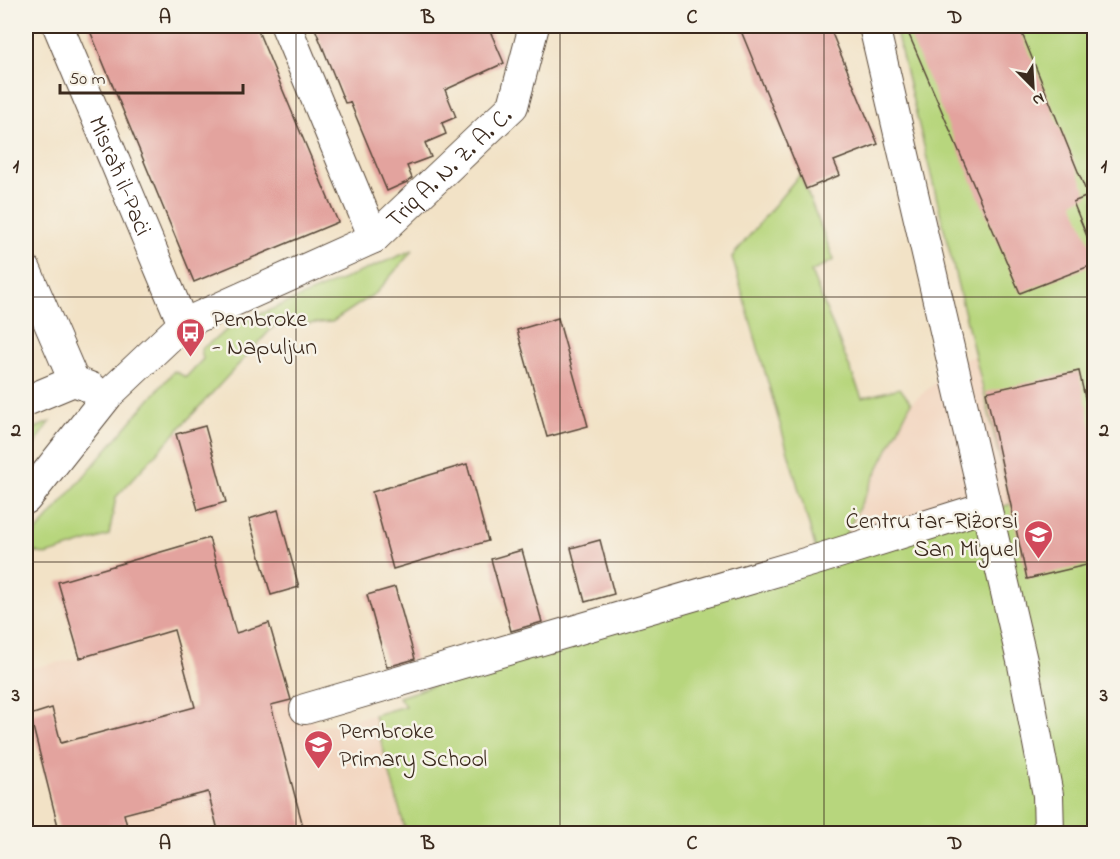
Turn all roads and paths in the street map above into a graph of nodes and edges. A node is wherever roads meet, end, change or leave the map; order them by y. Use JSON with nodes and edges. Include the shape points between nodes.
{"nodes":[{"id":1,"x":58,"y":26,"type":"edge"},
{"id":2,"x":286,"y":26,"type":"edge"},
{"id":3,"x":874,"y":26,"type":"edge"},
{"id":4,"x":526,"y":34,"type":"edge"},
{"id":5,"x":374,"y":238,"type":"junction"},
{"id":6,"x":26,"y":270,"type":"edge"},
{"id":7,"x":183,"y":324,"type":"junction"},
{"id":8,"x":74,"y":381,"type":"junction"},
{"id":9,"x":109,"y":394,"type":"junction"},
{"id":10,"x":26,"y":401,"type":"edge"},
{"id":11,"x":26,"y":499,"type":"edge"},
{"id":12,"x":985,"y":507,"type":"junction"},
{"id":13,"x":305,"y":709,"type":"dead end"},
{"id":14,"x":1049,"y":834,"type":"edge"}],
"edges":[{"from":1,"to":7,"type":"street","name":"Misraħ il-Paċi"},
{"from":2,"to":5,"type":"street"},
{"from":3,"to":12,"type":"street"},
{"from":4,"to":5,"type":"street","name":"Triq A. N. Z. A. C.","via":[[513,106]]},
{"from":5,"to":7,"type":"street","name":"Triq A. N. Z. A. C."},
{"from":6,"to":8,"type":"street"},
{"from":7,"to":9,"type":"street","name":"Triq A. N. Z. A. C."},
{"from":8,"to":9,"type":"street"},
{"from":8,"to":10,"type":"street"},
{"from":9,"to":11,"type":"street","name":"Triq A. N. Z. A. C."},
{"from":12,"to":13,"type":"street"},
{"from":12,"to":14,"type":"street","via":[[1023,665],[1048,795]]}]}
